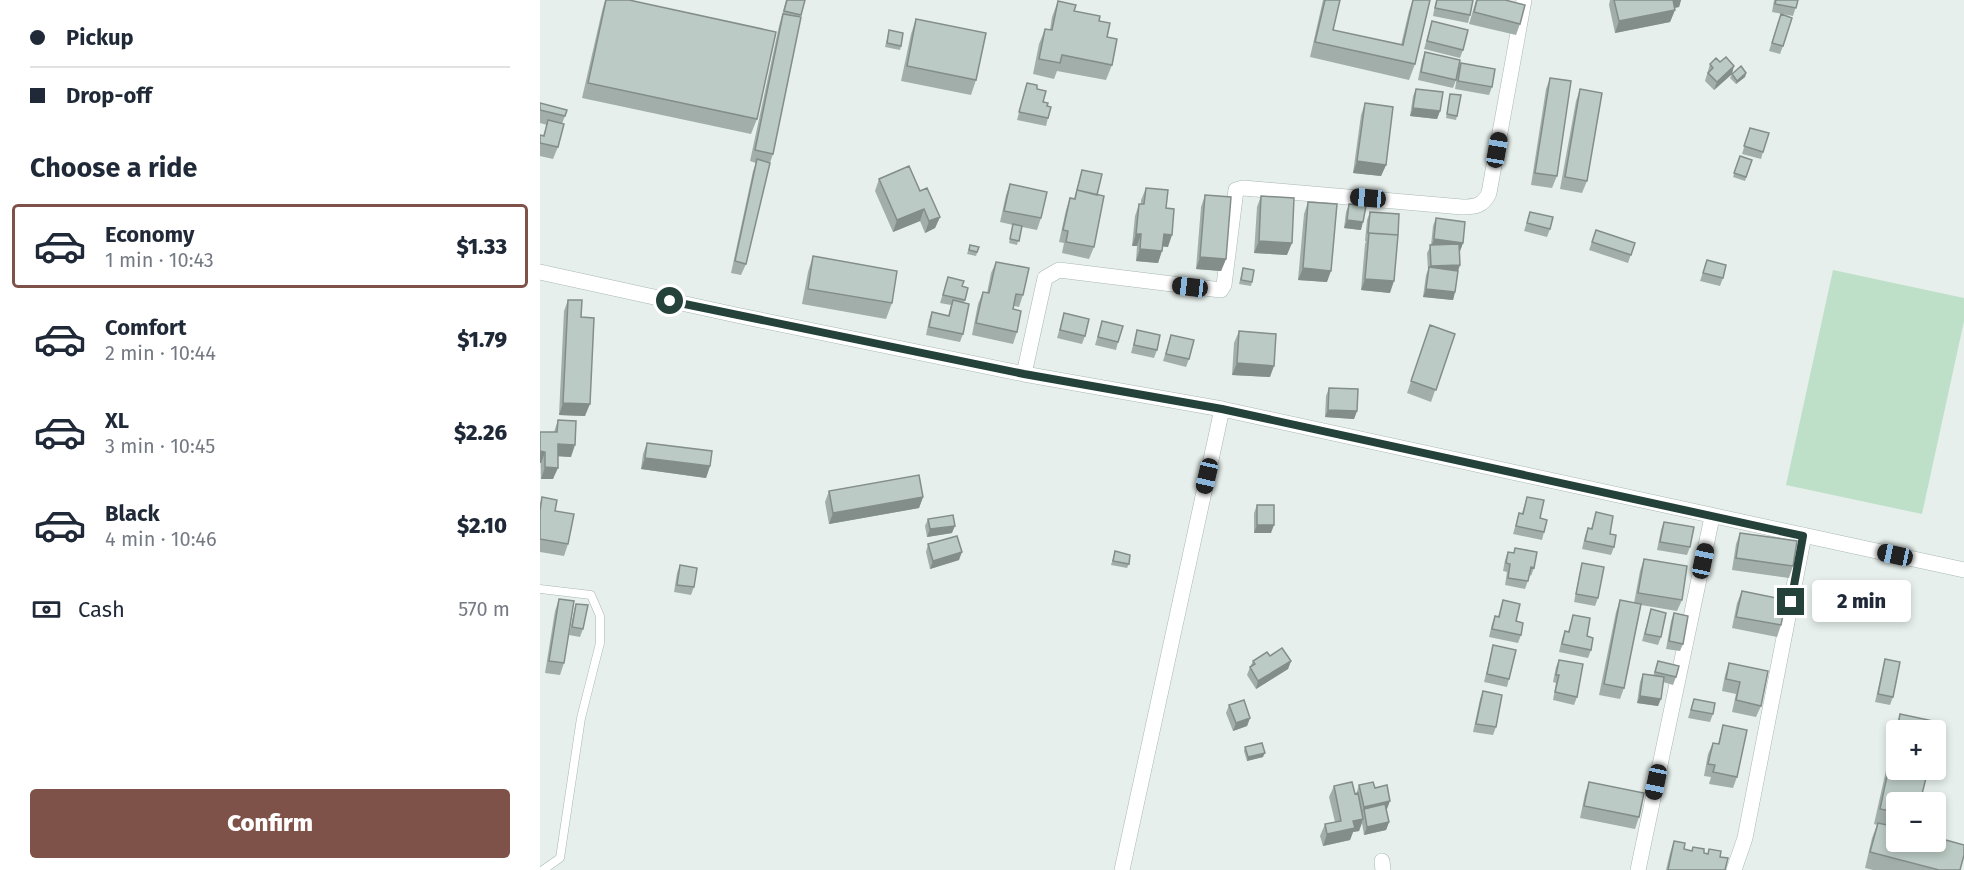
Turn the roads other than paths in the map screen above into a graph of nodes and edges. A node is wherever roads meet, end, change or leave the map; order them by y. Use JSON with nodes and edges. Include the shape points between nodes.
{"nodes":[{"id":1,"x":1524,"y":0,"type":"edge"},
{"id":2,"x":540,"y":272,"type":"edge"},
{"id":3,"x":1024,"y":374,"type":"junction"},
{"id":4,"x":1222,"y":409,"type":"junction"},
{"id":5,"x":1712,"y":517,"type":"junction"},
{"id":6,"x":1803,"y":536,"type":"junction"},
{"id":7,"x":1964,"y":570,"type":"edge"},
{"id":8,"x":540,"y":589,"type":"edge"},
{"id":9,"x":543,"y":870,"type":"edge"},
{"id":10,"x":1122,"y":870,"type":"edge"},
{"id":11,"x":1638,"y":870,"type":"edge"},
{"id":12,"x":1734,"y":870,"type":"edge"}],
"edges":[{"from":1,"to":3,"type":"street","via":[[1485,201],[1475,207],[1462,207],[1236,190],[1221,290],[1052,272],[1045,278]]},
{"from":2,"to":3,"type":"street"},
{"from":3,"to":4,"type":"street"},
{"from":4,"to":5,"type":"street"},
{"from":4,"to":10,"type":"street"},
{"from":5,"to":6,"type":"street"},
{"from":5,"to":11,"type":"street"},
{"from":6,"to":7,"type":"street"},
{"from":6,"to":12,"type":"street","via":[[1745,838]]},
{"from":8,"to":9,"type":"lane","via":[[591,595],[600,616],[600,643],[581,718],[560,858]]}]}
